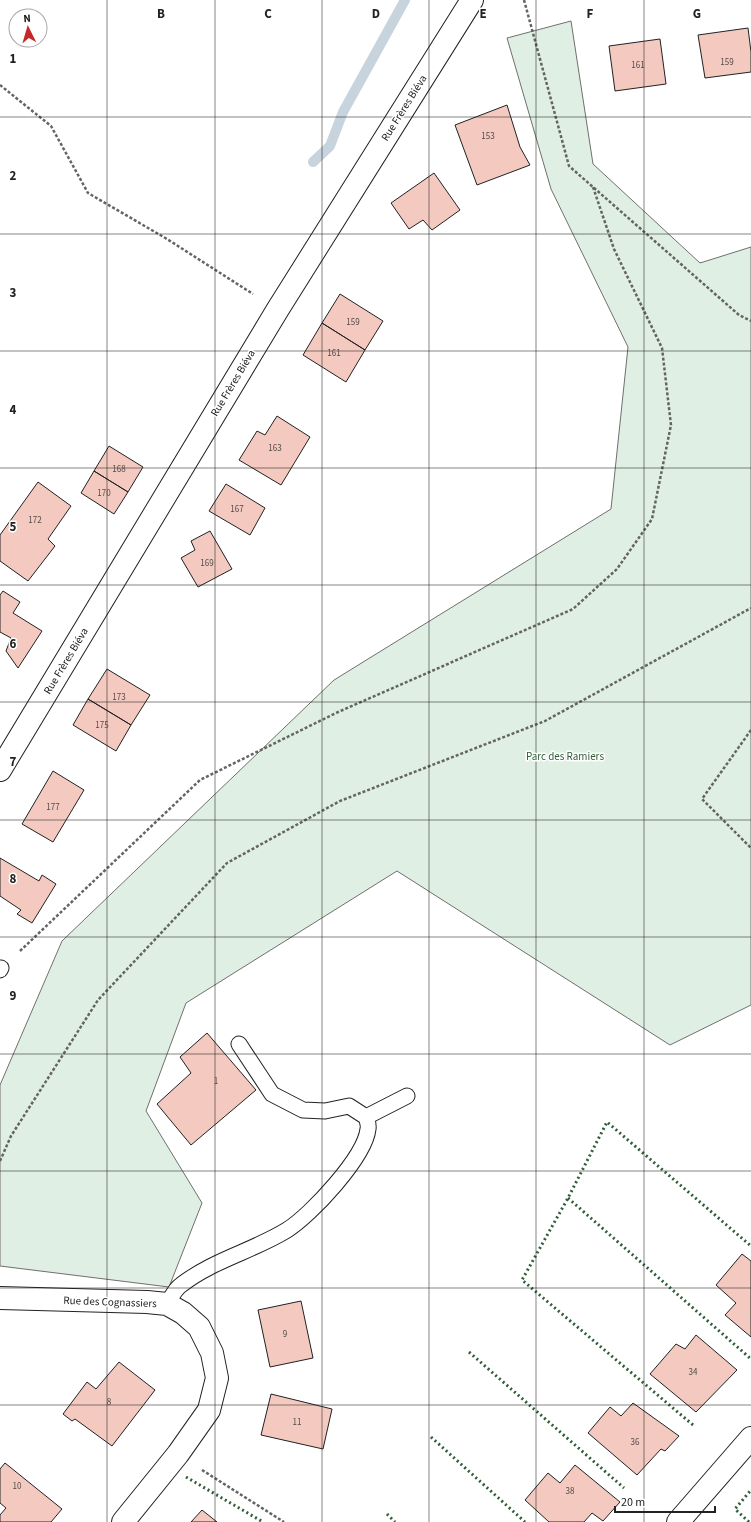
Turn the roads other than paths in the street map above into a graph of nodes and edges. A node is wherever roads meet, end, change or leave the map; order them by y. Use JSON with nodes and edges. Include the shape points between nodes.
{"nodes":[{"id":1,"x":472,"y":0,"type":"edge"},
{"id":2,"x":0,"y":770,"type":"edge"},
{"id":3,"x":239,"y":1044,"type":"dead end"},
{"id":4,"x":407,"y":1096,"type":"dead end"},
{"id":5,"x":366,"y":1117,"type":"junction"},
{"id":6,"x":0,"y":1298,"type":"edge"},
{"id":7,"x":167,"y":1304,"type":"junction"},
{"id":8,"x":751,"y":1438,"type":"edge"},
{"id":9,"x":123,"y":1522,"type":"edge"},
{"id":10,"x":678,"y":1522,"type":"edge"}],
"edges":[{"from":1,"to":2,"type":"street","name":"Rue Frères Biéva","via":[[278,309]]},
{"from":3,"to":5,"type":"lane","via":[[272,1094],[304,1110],[325,1111],[349,1106]]},
{"from":4,"to":5,"type":"lane"},
{"from":5,"to":7,"type":"lane","via":[[368,1128],[359,1151],[316,1205],[287,1230],[206,1269],[180,1286]]},
{"from":6,"to":7,"type":"street","name":"Rue des Cognassiers"},
{"from":7,"to":9,"type":"street","name":"Rue des Cognassiers","via":[[183,1313],[198,1327],[212,1353],[217,1378],[209,1410],[178,1454]]},
{"from":8,"to":10,"type":"street"}]}
